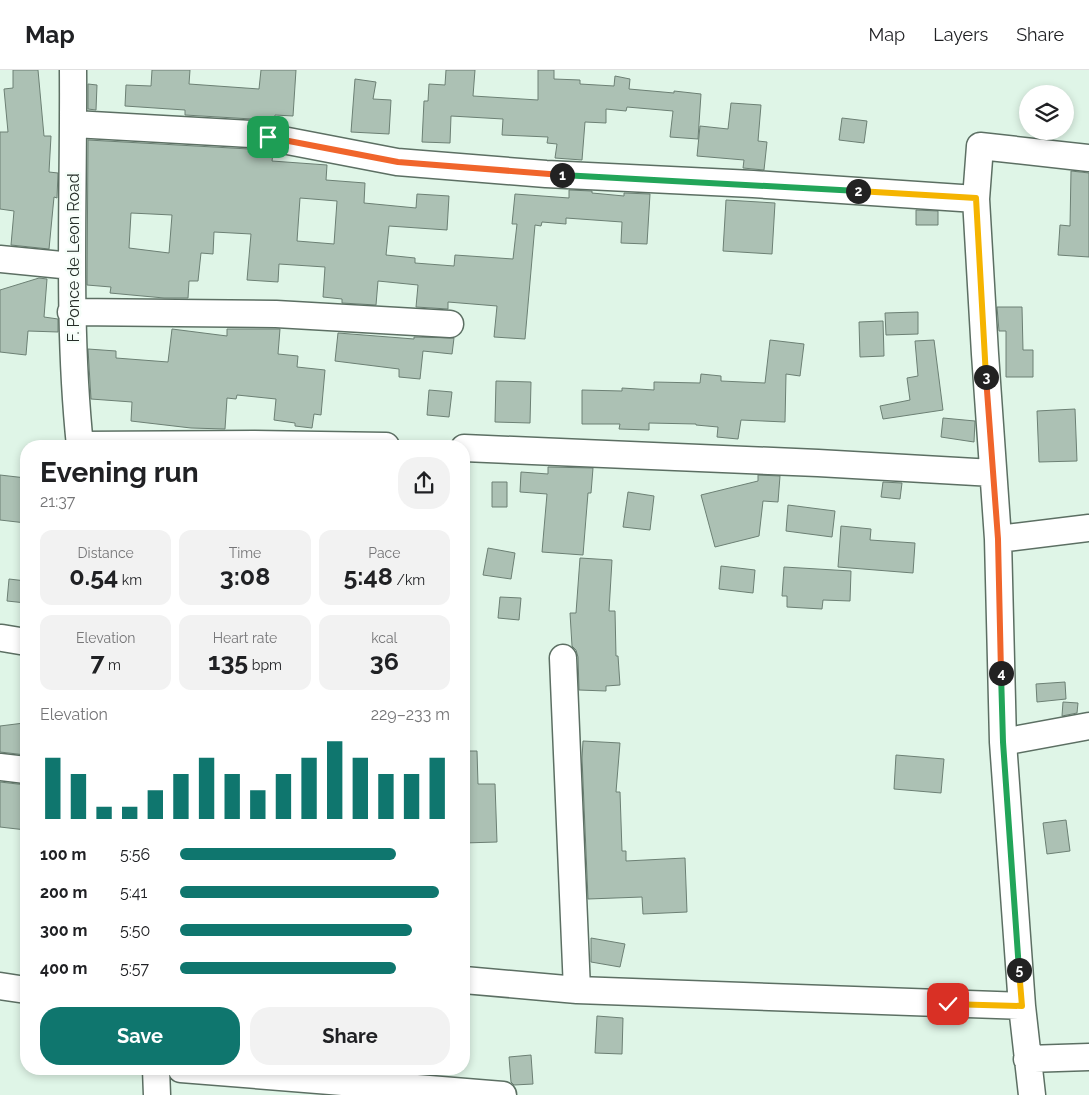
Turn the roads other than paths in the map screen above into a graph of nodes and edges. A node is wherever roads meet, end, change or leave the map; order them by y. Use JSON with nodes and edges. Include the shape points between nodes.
{"nodes":[{"id":1,"x":73,"y":70,"type":"edge"},
{"id":2,"x":74,"y":124,"type":"junction"},
{"id":3,"x":1089,"y":158,"type":"edge"},
{"id":4,"x":976,"y":198,"type":"junction"},
{"id":5,"x":0,"y":259,"type":"edge"},
{"id":6,"x":72,"y":266,"type":"junction"},
{"id":7,"x":71,"y":312,"type":"junction"},
{"id":8,"x":450,"y":324,"type":"dead end"},
{"id":9,"x":79,"y":440,"type":"edge"},
{"id":10,"x":470,"y":448,"type":"edge"},
{"id":11,"x":994,"y":473,"type":"junction"},
{"id":12,"x":1089,"y":528,"type":"edge"},
{"id":13,"x":998,"y":539,"type":"junction"},
{"id":14,"x":563,"y":658,"type":"dead end"},
{"id":15,"x":1089,"y":726,"type":"edge"},
{"id":16,"x":1003,"y":742,"type":"junction"},
{"id":17,"x":0,"y":767,"type":"edge"},
{"id":18,"x":20,"y":769,"type":"edge"},
{"id":19,"x":470,"y":981,"type":"edge"},
{"id":20,"x":0,"y":986,"type":"edge"},
{"id":21,"x":20,"y":989,"type":"edge"},
{"id":22,"x":577,"y":990,"type":"junction"},
{"id":23,"x":1022,"y":1006,"type":"junction"},
{"id":24,"x":1089,"y":1057,"type":"edge"},
{"id":25,"x":1027,"y":1059,"type":"junction"},
{"id":26,"x":156,"y":1075,"type":"edge"},
{"id":27,"x":255,"y":1075,"type":"edge"},
{"id":28,"x":157,"y":1095,"type":"edge"},
{"id":29,"x":503,"y":1095,"type":"edge"},
{"id":30,"x":1032,"y":1095,"type":"edge"}],
"edges":[{"from":1,"to":2,"type":"street","name":"F. Ponce de Leon Road"},
{"from":2,"to":4,"type":"street","via":[[251,134],[398,162],[546,174]]},
{"from":2,"to":6,"type":"street","name":"F. Ponce de Leon Road"},
{"from":3,"to":4,"type":"street","via":[[980,146]]},
{"from":4,"to":11,"type":"street"},
{"from":5,"to":6,"type":"street"},
{"from":6,"to":7,"type":"street","name":"F. Ponce de Leon Road"},
{"from":7,"to":8,"type":"street","via":[[276,314]]},
{"from":7,"to":9,"type":"street","name":"F. Ponce de Leon Road"},
{"from":10,"to":11,"type":"street"},
{"from":11,"to":13,"type":"street"},
{"from":12,"to":13,"type":"street"},
{"from":13,"to":16,"type":"street"},
{"from":14,"to":22,"type":"street"},
{"from":15,"to":16,"type":"street"},
{"from":16,"to":23,"type":"street"},
{"from":17,"to":18,"type":"street"},
{"from":19,"to":22,"type":"street"},
{"from":20,"to":21,"type":"street"},
{"from":22,"to":23,"type":"street"},
{"from":23,"to":25,"type":"street"},
{"from":24,"to":25,"type":"street"},
{"from":25,"to":30,"type":"street"},
{"from":26,"to":28,"type":"street"},
{"from":27,"to":29,"type":"street"}]}
